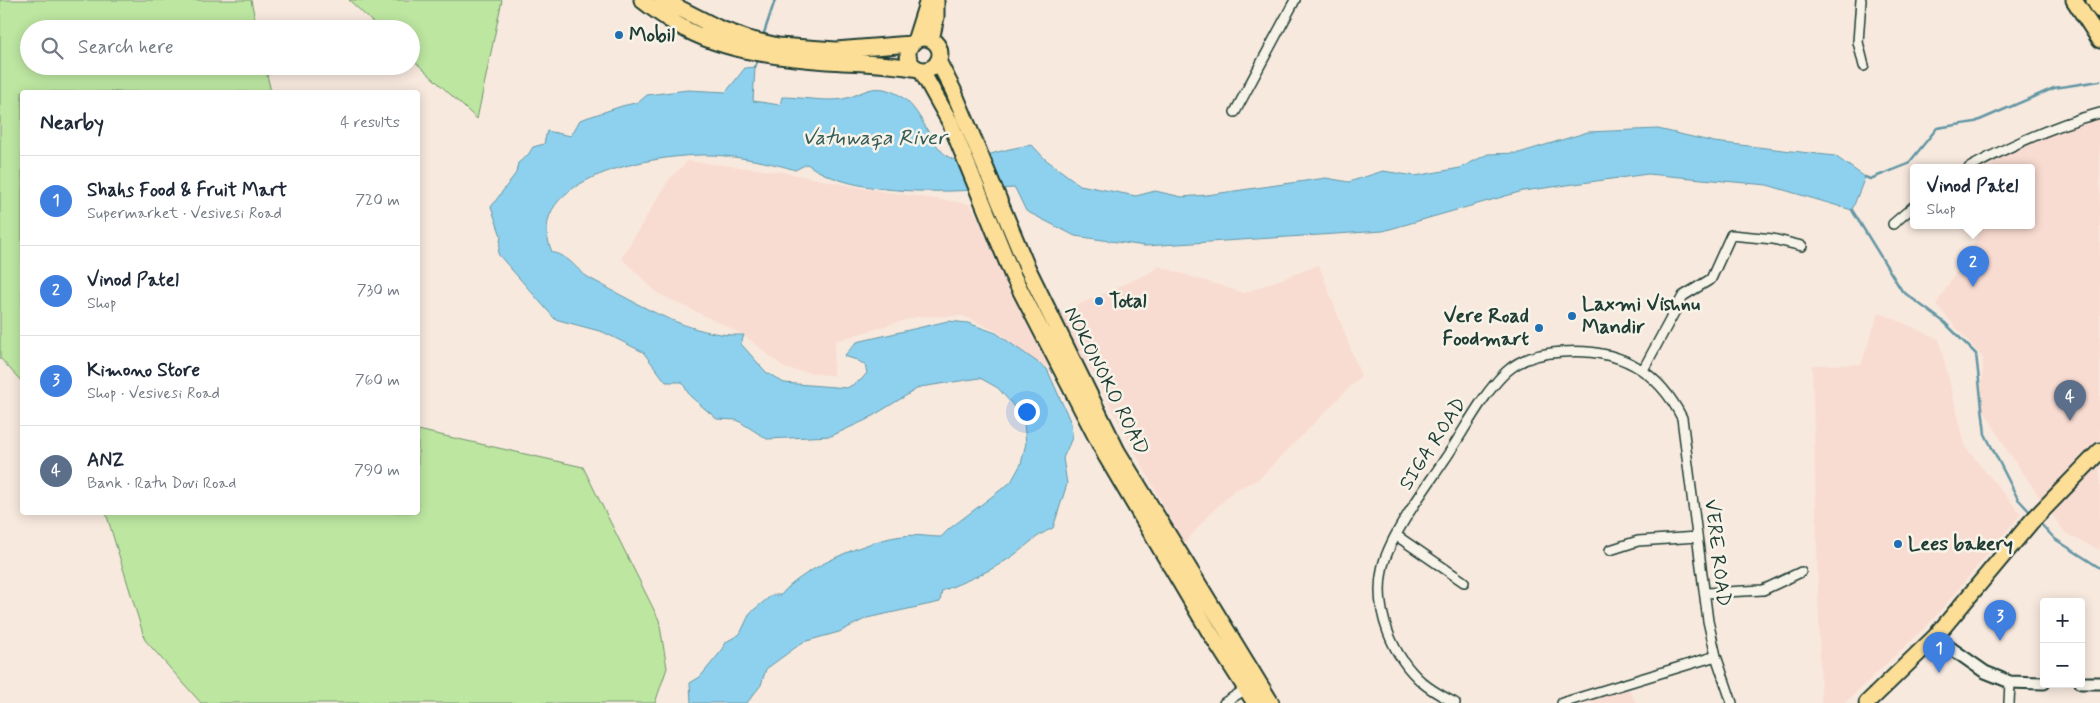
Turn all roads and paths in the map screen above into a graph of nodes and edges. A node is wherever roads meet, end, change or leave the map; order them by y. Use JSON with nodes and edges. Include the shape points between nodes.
{"nodes":[{"id":1,"x":642,"y":0,"type":"edge"},
{"id":2,"x":663,"y":0,"type":"edge"},
{"id":3,"x":928,"y":0,"type":"edge"},
{"id":4,"x":936,"y":0,"type":"edge"},
{"id":5,"x":1295,"y":0,"type":"edge"},
{"id":6,"x":1861,"y":0,"type":"edge"},
{"id":7,"x":2074,"y":0,"type":"edge"},
{"id":8,"x":2094,"y":0,"type":"edge"},
{"id":9,"x":2100,"y":10,"type":"edge"},
{"id":10,"x":931,"y":40,"type":"junction"},
{"id":11,"x":2100,"y":40,"type":"edge"},
{"id":12,"x":913,"y":42,"type":"junction"},
{"id":13,"x":938,"y":61,"type":"junction"},
{"id":14,"x":1864,"y":66,"type":"dead end"},
{"id":15,"x":920,"y":70,"type":"junction"},
{"id":16,"x":1236,"y":112,"type":"dead end"},
{"id":17,"x":2100,"y":112,"type":"edge"},
{"id":18,"x":968,"y":150,"type":"junction"},
{"id":19,"x":1976,"y":164,"type":"edge"},
{"id":20,"x":1910,"y":209,"type":"edge"},
{"id":21,"x":1893,"y":224,"type":"dead end"},
{"id":22,"x":1802,"y":246,"type":"dead end"},
{"id":23,"x":1643,"y":370,"type":"junction"},
{"id":24,"x":1676,"y":407,"type":"joint"},
{"id":25,"x":2100,"y":451,"type":"edge"},
{"id":26,"x":1397,"y":536,"type":"junction"},
{"id":27,"x":1697,"y":537,"type":"junction"},
{"id":28,"x":1610,"y":550,"type":"dead end"},
{"id":29,"x":1801,"y":572,"type":"dead end"},
{"id":30,"x":1464,"y":582,"type":"dead end"},
{"id":31,"x":1706,"y":593,"type":"junction"},
{"id":32,"x":1935,"y":637,"type":"junction"},
{"id":33,"x":1716,"y":656,"type":"junction"},
{"id":34,"x":2010,"y":682,"type":"junction"},
{"id":35,"x":2040,"y":683,"type":"edge"},
{"id":36,"x":2085,"y":683,"type":"edge"},
{"id":37,"x":2100,"y":683,"type":"edge"},
{"id":38,"x":1252,"y":684,"type":"junction"},
{"id":39,"x":1224,"y":703,"type":"edge"},
{"id":40,"x":1255,"y":703,"type":"edge"},
{"id":41,"x":1271,"y":703,"type":"edge"},
{"id":42,"x":1455,"y":703,"type":"edge"},
{"id":43,"x":1562,"y":703,"type":"edge"},
{"id":44,"x":1732,"y":703,"type":"edge"},
{"id":45,"x":1867,"y":703,"type":"edge"},
{"id":46,"x":2009,"y":703,"type":"edge"}],
"edges":[{"from":1,"to":15,"type":"main road","via":[[695,33],[743,50]]},
{"from":2,"to":12,"type":"main road","via":[[718,28],[778,46],[836,50]]},
{"from":3,"to":12,"type":"main road"},
{"from":4,"to":10,"type":"main road"},
{"from":5,"to":16,"type":"street"},
{"from":6,"to":14,"type":"street","via":[[1858,42]]},
{"from":7,"to":11,"type":"main road"},
{"from":8,"to":9,"type":"main road"},
{"from":10,"to":12,"type":"main road","via":[[923,38]]},
{"from":10,"to":13,"type":"main road","via":[[938,47]]},
{"from":12,"to":15,"type":"main road","via":[[908,58]]},
{"from":13,"to":15,"type":"main road","via":[[931,68]]},
{"from":13,"to":18,"type":"main road","name":"NOKONOKO ROAD","via":[[953,90]]},
{"from":15,"to":18,"type":"main road","name":"NOKONOKO ROAD"},
{"from":17,"to":19,"type":"street","via":[[2054,127]]},
{"from":18,"to":38,"type":"main road","name":"NOKONOKO ROAD","via":[[1026,266],[1092,415],[1117,451]]},
{"from":20,"to":21,"type":"street"},
{"from":22,"to":23,"type":"street","via":[[1732,235],[1711,279],[1683,296]]},
{"from":23,"to":24,"type":"street","name":"SIGA ROAD"},
{"from":23,"to":26,"type":"street","name":"SIGA ROAD","via":[[1619,357],[1582,350],[1540,355],[1514,366],[1490,390],[1414,504]]},
{"from":24,"to":27,"type":"street","name":"VERE ROAD","via":[[1685,428]]},
{"from":25,"to":32,"type":"main road","via":[[2031,522]]},
{"from":26,"to":30,"type":"street"},
{"from":26,"to":42,"type":"street","name":"SIGA ROAD","via":[[1382,570],[1381,603],[1385,623],[1391,640],[1411,671]]},
{"from":27,"to":28,"type":"street","via":[[1638,541]]},
{"from":27,"to":31,"type":"street","name":"VERE ROAD"},
{"from":29,"to":31,"type":"street","via":[[1763,590]]},
{"from":31,"to":33,"type":"street","name":"VERE ROAD"},
{"from":32,"to":34,"type":"street","via":[[1967,662]]},
{"from":32,"to":45,"type":"main road"},
{"from":33,"to":43,"type":"street"},
{"from":33,"to":44,"type":"street","name":"VERE ROAD"},
{"from":34,"to":35,"type":"street"},
{"from":34,"to":46,"type":"street"},
{"from":36,"to":37,"type":"street"},
{"from":38,"to":39,"type":"street"},
{"from":38,"to":40,"type":"main road","name":"NOKONOKO ROAD"},
{"from":38,"to":41,"type":"main road","name":"NOKONOKO ROAD"}]}
